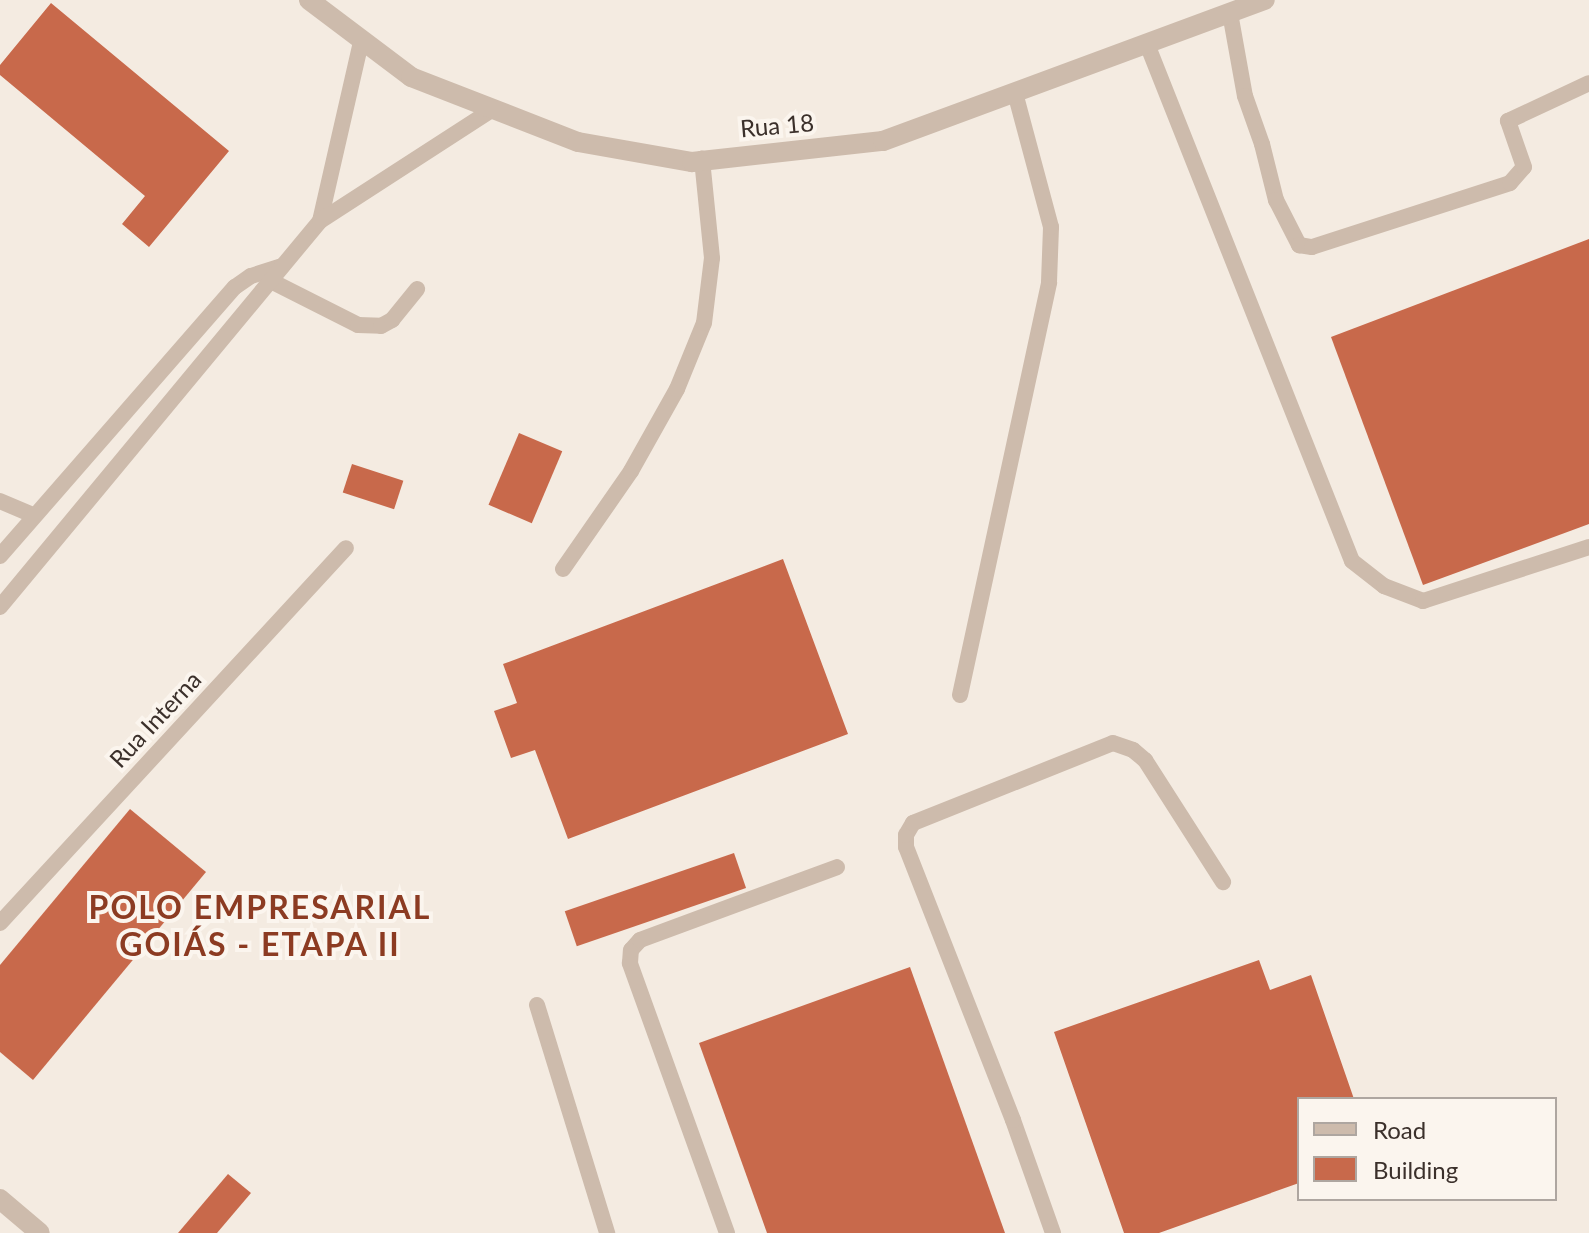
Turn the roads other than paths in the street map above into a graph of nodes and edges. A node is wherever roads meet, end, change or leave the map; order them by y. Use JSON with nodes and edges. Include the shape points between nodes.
{"nodes":[{"id":1,"x":309,"y":0,"type":"edge"},
{"id":2,"x":1265,"y":0,"type":"edge"},
{"id":3,"x":1230,"y":13,"type":"junction"},
{"id":4,"x":361,"y":42,"type":"junction"},
{"id":5,"x":1147,"y":44,"type":"junction"},
{"id":6,"x":1589,"y":83,"type":"edge"},
{"id":7,"x":1015,"y":93,"type":"junction"},
{"id":8,"x":493,"y":109,"type":"junction"},
{"id":9,"x":702,"y":159,"type":"junction"},
{"id":10,"x":320,"y":221,"type":"junction"},
{"id":11,"x":284,"y":265,"type":"junction"},
{"id":12,"x":271,"y":281,"type":"junction"},
{"id":13,"x":417,"y":289,"type":"dead end"},
{"id":14,"x":0,"y":501,"type":"edge"},
{"id":15,"x":33,"y":515,"type":"junction"},
{"id":16,"x":1589,"y":547,"type":"edge"},
{"id":17,"x":346,"y":548,"type":"dead end"},
{"id":18,"x":0,"y":556,"type":"edge"},
{"id":19,"x":563,"y":569,"type":"dead end"},
{"id":20,"x":0,"y":607,"type":"edge"},
{"id":21,"x":960,"y":695,"type":"dead end"},
{"id":22,"x":837,"y":867,"type":"dead end"},
{"id":23,"x":1223,"y":882,"type":"dead end"},
{"id":24,"x":0,"y":923,"type":"edge"},
{"id":25,"x":537,"y":1005,"type":"dead end"},
{"id":26,"x":0,"y":1199,"type":"edge"},
{"id":27,"x":40,"y":1233,"type":"edge"},
{"id":28,"x":607,"y":1233,"type":"edge"},
{"id":29,"x":727,"y":1233,"type":"edge"},
{"id":30,"x":1053,"y":1233,"type":"edge"}],
"edges":[{"from":1,"to":4,"type":"street","name":"Rua 18"},
{"from":2,"to":3,"type":"street","name":"Rua 18"},
{"from":3,"to":5,"type":"street","name":"Rua 18"},
{"from":3,"to":6,"type":"lane","via":[[1245,96],[1276,200],[1299,245],[1312,247],[1510,183],[1524,167],[1508,121]]},
{"from":4,"to":8,"type":"street","name":"Rua 18","via":[[411,77]]},
{"from":4,"to":10,"type":"lane"},
{"from":5,"to":7,"type":"street","name":"Rua 18"},
{"from":5,"to":16,"type":"lane","via":[[1352,561],[1384,586],[1423,601]]},
{"from":7,"to":9,"type":"street","name":"Rua 18","via":[[883,141]]},
{"from":7,"to":21,"type":"lane","via":[[1051,227],[1049,282]]},
{"from":8,"to":9,"type":"street","name":"Rua 18","via":[[578,142],[692,162]]},
{"from":8,"to":10,"type":"lane"},
{"from":9,"to":19,"type":"lane","via":[[712,258],[704,323],[677,389],[631,471]]},
{"from":10,"to":11,"type":"lane"},
{"from":11,"to":12,"type":"lane"},
{"from":11,"to":15,"type":"lane","via":[[235,287]]},
{"from":12,"to":13,"type":"lane","via":[[358,325],[381,326],[392,320]]},
{"from":12,"to":20,"type":"lane"},
{"from":14,"to":15,"type":"lane"},
{"from":15,"to":18,"type":"lane"},
{"from":17,"to":24,"type":"lane","name":"Rua Interna"},
{"from":22,"to":29,"type":"lane","via":[[640,940],[631,950],[630,963]]},
{"from":23,"to":30,"type":"lane","via":[[1145,760],[1113,743],[913,823],[906,835],[906,847]]},
{"from":25,"to":28,"type":"lane"},
{"from":26,"to":27,"type":"street"}]}
